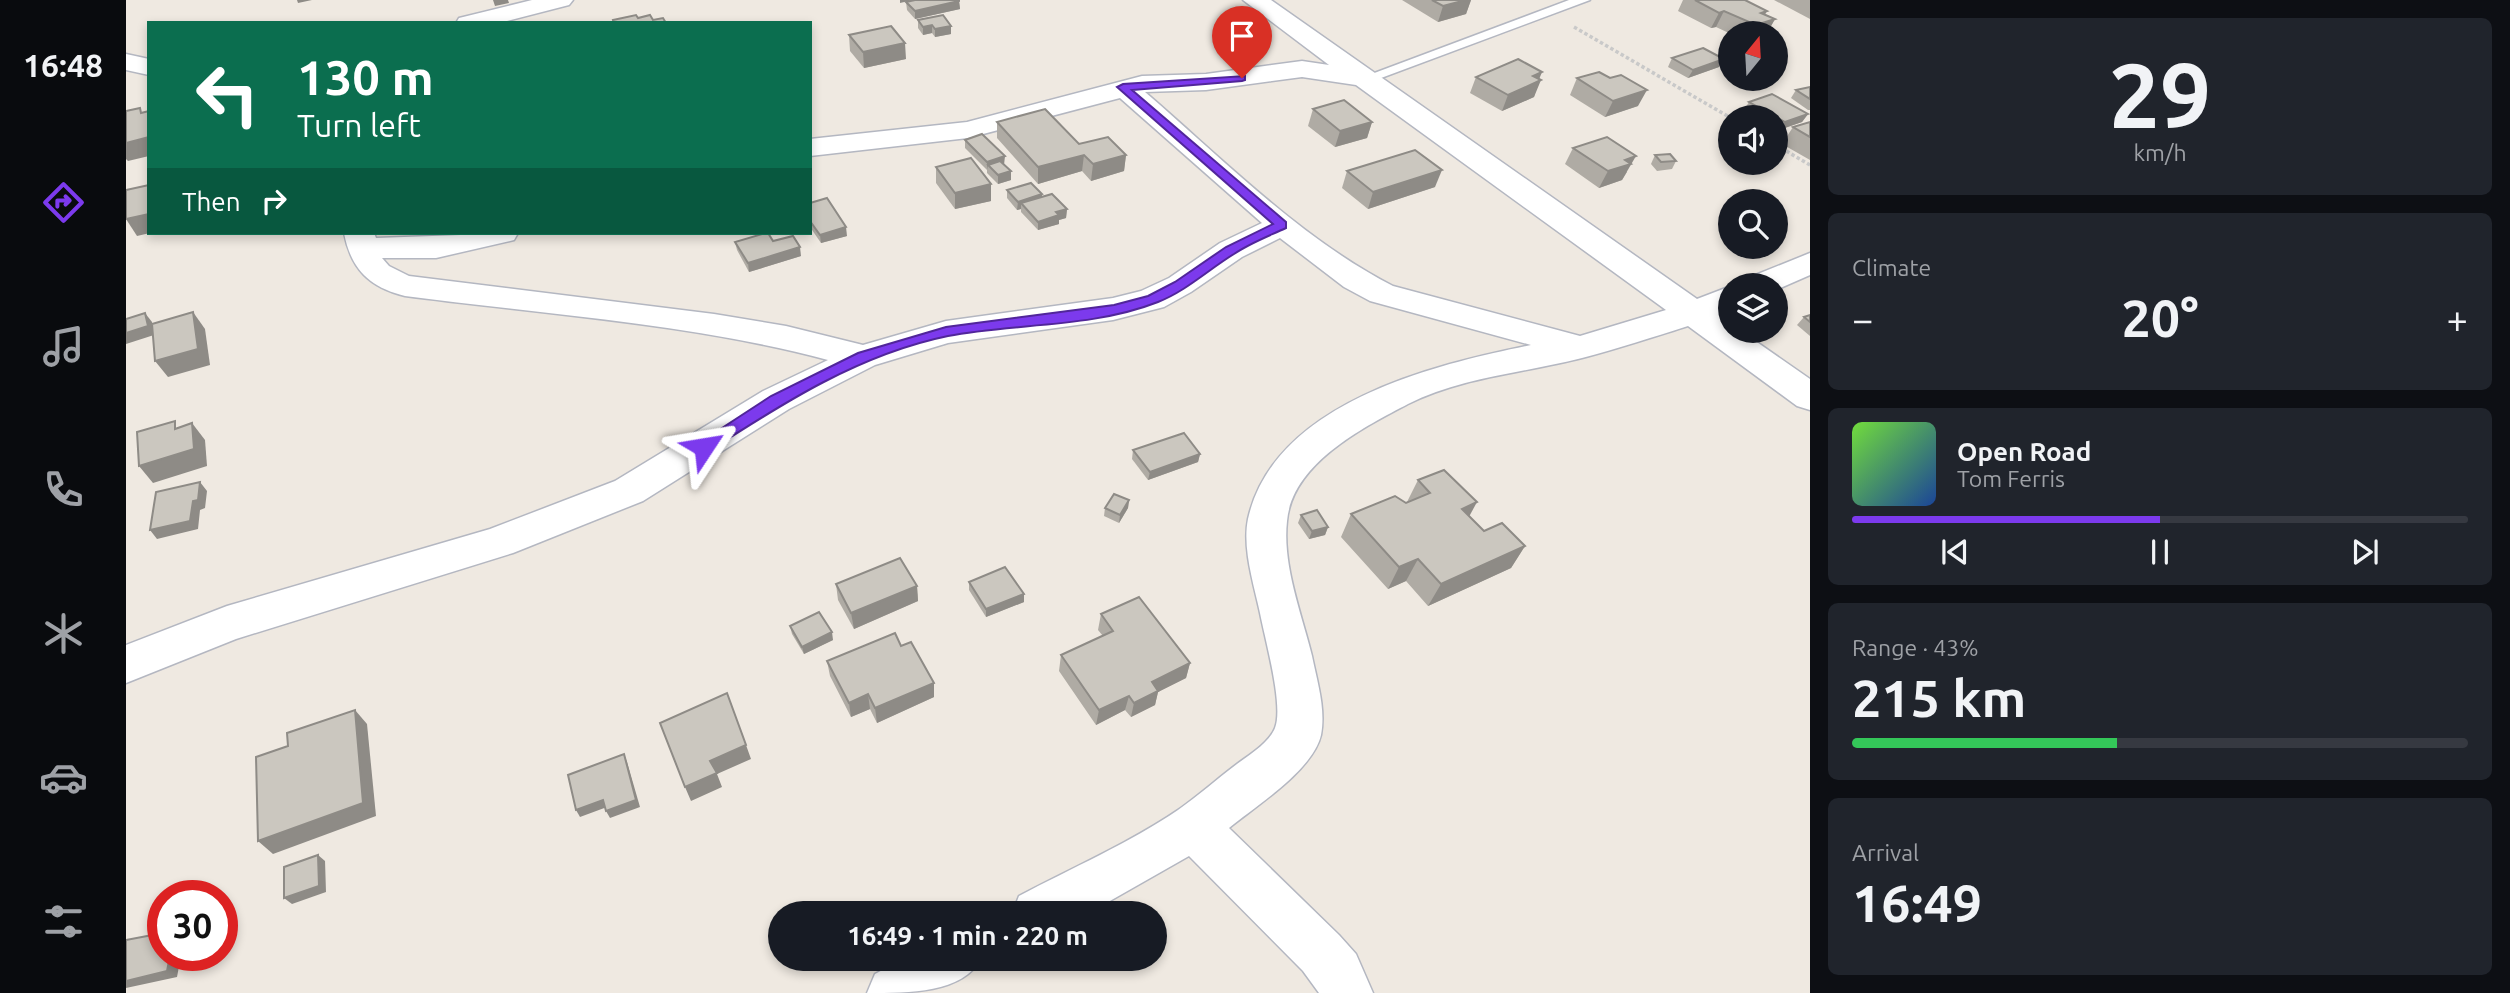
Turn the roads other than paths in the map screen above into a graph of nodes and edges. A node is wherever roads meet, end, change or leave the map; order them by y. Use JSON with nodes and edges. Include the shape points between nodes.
{"nodes":[{"id":1,"x":561,"y":0,"type":"edge"},
{"id":2,"x":1255,"y":0,"type":"edge"},
{"id":3,"x":1583,"y":0,"type":"edge"},
{"id":4,"x":476,"y":21,"type":"edge"},
{"id":5,"x":126,"y":62,"type":"edge"},
{"id":6,"x":147,"y":67,"type":"edge"},
{"id":7,"x":1368,"y":78,"type":"junction"},
{"id":8,"x":1123,"y":87,"type":"junction"},
{"id":9,"x":812,"y":148,"type":"edge"},
{"id":10,"x":1282,"y":225,"type":"junction"},
{"id":11,"x":494,"y":235,"type":"edge"},
{"id":12,"x":361,"y":241,"type":"edge"},
{"id":13,"x":1810,"y":263,"type":"edge"},
{"id":14,"x":1787,"y":273,"type":"edge"},
{"id":15,"x":1718,"y":303,"type":"edge"},
{"id":16,"x":1695,"y":313,"type":"junction"},
{"id":17,"x":1581,"y":347,"type":"junction"},
{"id":18,"x":863,"y":357,"type":"junction"},
{"id":19,"x":1810,"y":397,"type":"edge"},
{"id":20,"x":126,"y":664,"type":"edge"},
{"id":21,"x":1194,"y":827,"type":"junction"},
{"id":22,"x":1060,"y":901,"type":"edge"},
{"id":23,"x":933,"y":971,"type":"edge"},
{"id":24,"x":894,"y":993,"type":"edge"},
{"id":25,"x":1346,"y":993,"type":"edge"}],
"edges":[{"from":1,"to":4,"type":"street"},
{"from":2,"to":7,"type":"street"},
{"from":3,"to":7,"type":"lane"},
{"from":5,"to":6,"type":"street"},
{"from":7,"to":8,"type":"street","via":[[1302,69]]},
{"from":7,"to":16,"type":"street"},
{"from":8,"to":9,"type":"street","via":[[968,130]]},
{"from":8,"to":10,"type":"street"},
{"from":10,"to":17,"type":"street","via":[[1355,280],[1382,293]]},
{"from":10,"to":18,"type":"street","via":[[1231,250],[1152,299],[1114,309],[946,332]]},
{"from":11,"to":12,"type":"street","via":[[436,248]]},
{"from":12,"to":18,"type":"street","via":[[369,267],[383,279],[405,286],[715,325]]},
{"from":13,"to":14,"type":"street"},
{"from":15,"to":16,"type":"street"},
{"from":16,"to":17,"type":"street"},
{"from":16,"to":19,"type":"street"},
{"from":17,"to":21,"type":"street","via":[[1460,372],[1398,394],[1308,450],[1279,485],[1267,521],[1270,564],[1299,698],[1298,735],[1279,759]]},
{"from":18,"to":20,"type":"street","via":[[776,400],[629,491],[499,542],[227,624]]},
{"from":21,"to":22,"type":"street"},
{"from":21,"to":25,"type":"street","via":[[1321,953]]},
{"from":23,"to":24,"type":"street"}]}
